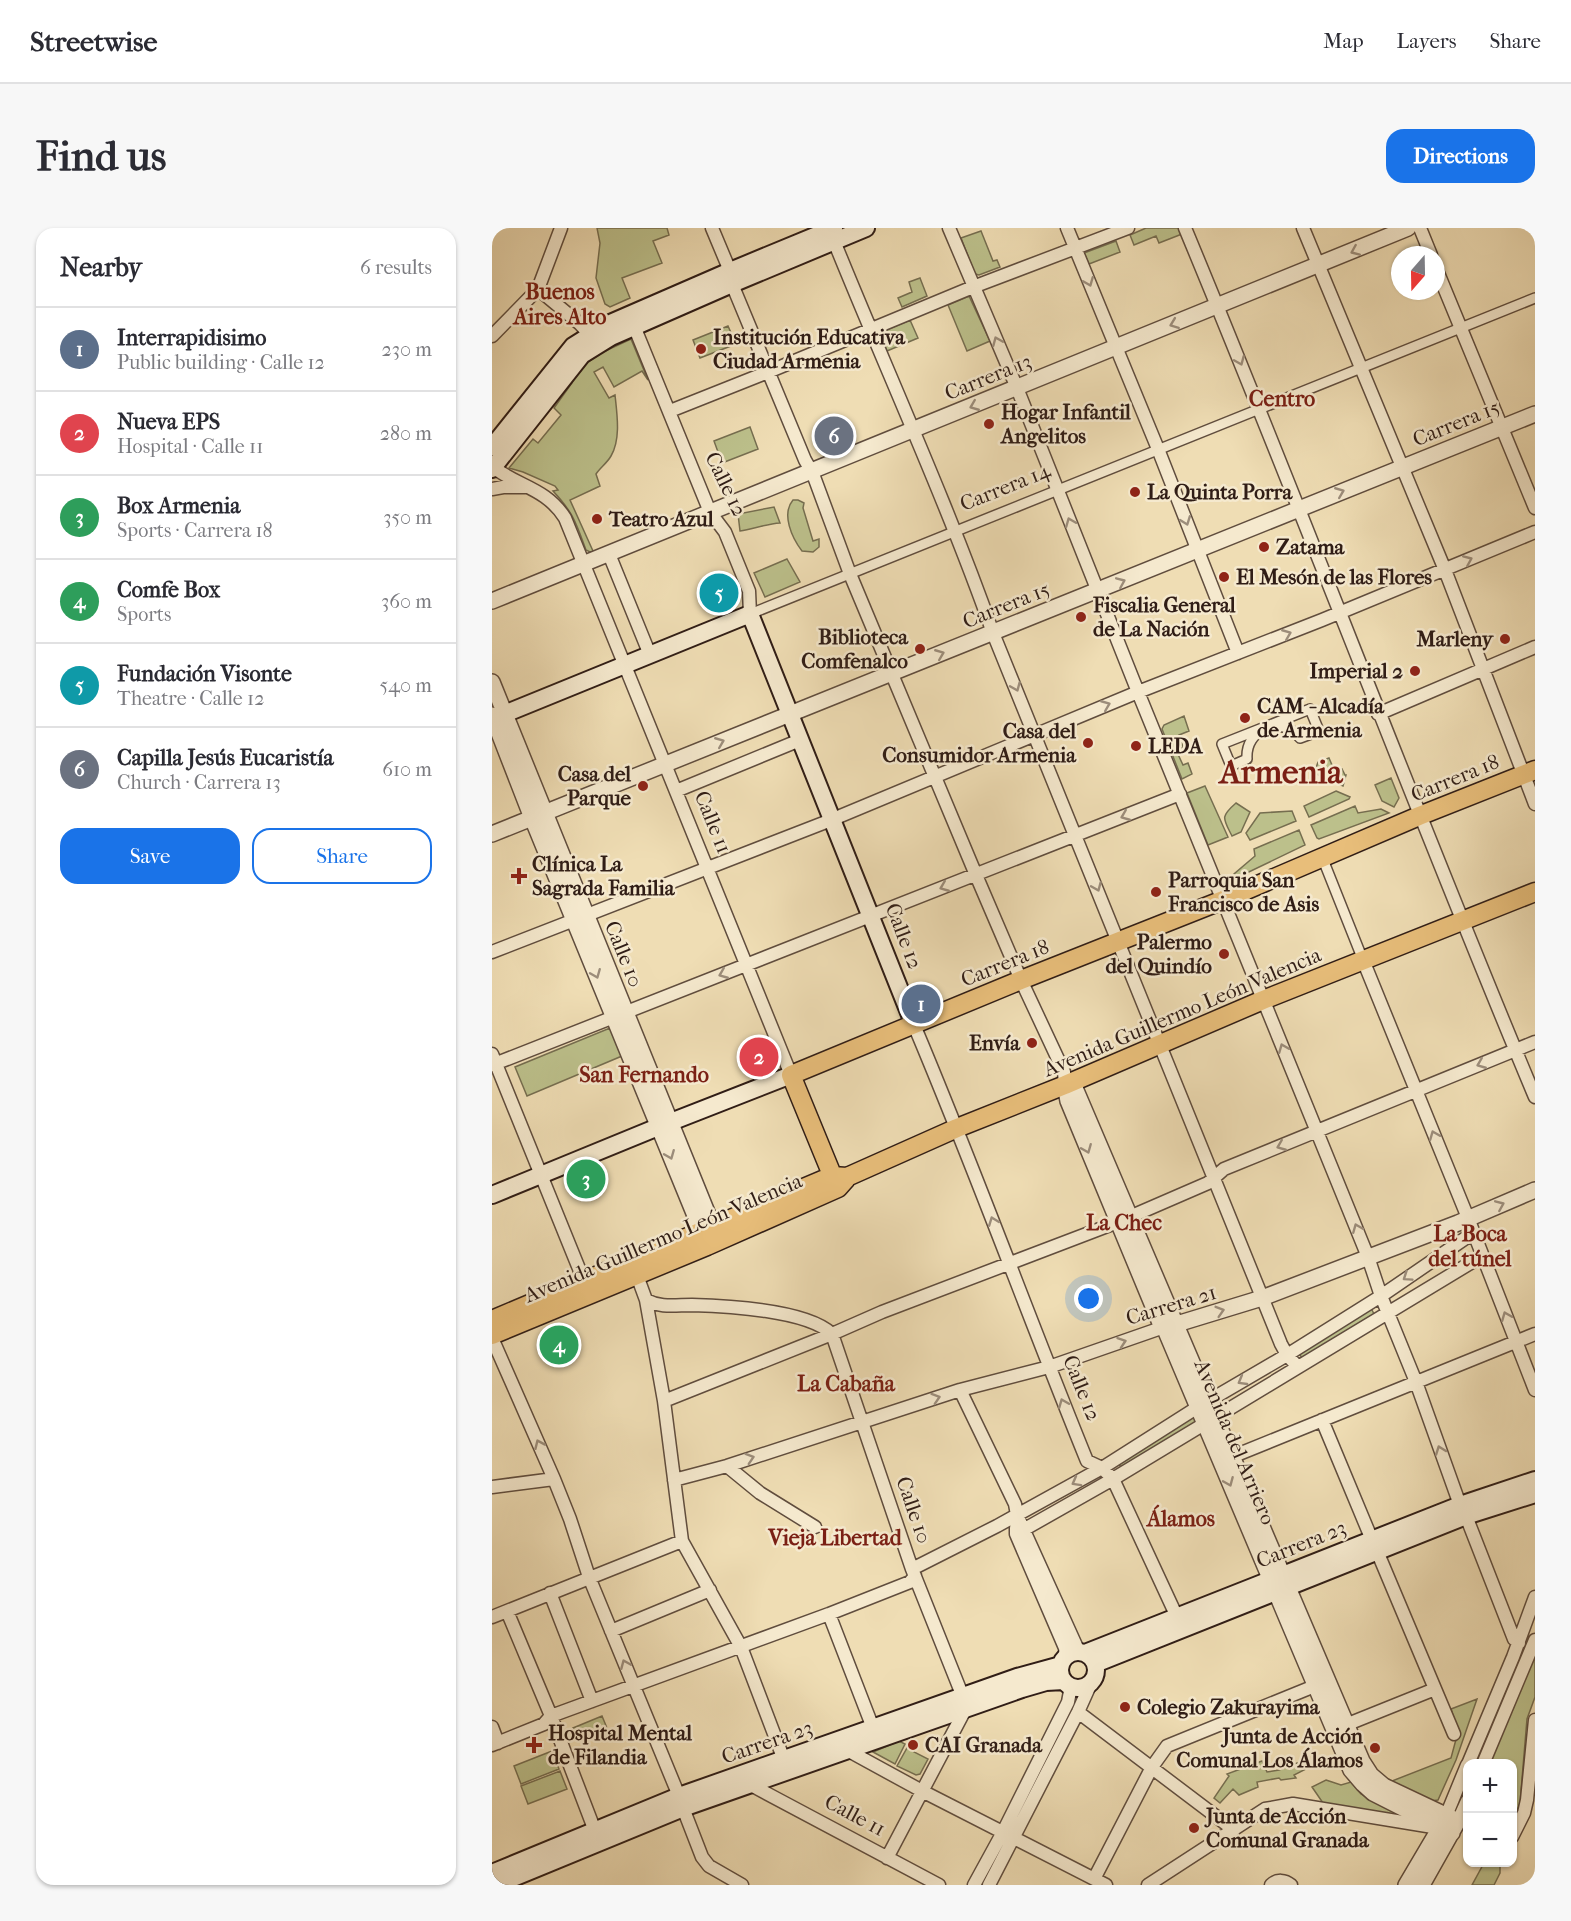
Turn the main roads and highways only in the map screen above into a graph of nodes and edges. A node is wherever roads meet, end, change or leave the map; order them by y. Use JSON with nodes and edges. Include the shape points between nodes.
{"nodes":[{"id":1,"x":866,"y":228,"type":"edge"},
{"id":2,"x":831,"y":232,"type":"edge"},
{"id":3,"x":731,"y":277,"type":"junction"},
{"id":4,"x":492,"y":447,"type":"edge"},
{"id":5,"x":493,"y":468,"type":"edge"},
{"id":6,"x":750,"y":614,"type":"joint"},
{"id":7,"x":496,"y":717,"type":"edge"},
{"id":8,"x":1529,"y":772,"type":"edge"},
{"id":9,"x":1535,"y":892,"type":"edge"},
{"id":10,"x":915,"y":1025,"type":"junction"},
{"id":11,"x":791,"y":1075,"type":"junction"},
{"id":12,"x":839,"y":1180,"type":"junction"},
{"id":13,"x":492,"y":1195,"type":"edge"},
{"id":14,"x":634,"y":1268,"type":"junction"},
{"id":15,"x":492,"y":1320,"type":"edge"},
{"id":16,"x":492,"y":1336,"type":"edge"},
{"id":17,"x":1535,"y":1480,"type":"edge"},
{"id":18,"x":1535,"y":1494,"type":"edge"},
{"id":19,"x":1463,"y":1510,"type":"junction"},
{"id":20,"x":1279,"y":1583,"type":"junction"},
{"id":21,"x":1074,"y":1666,"type":"junction"},
{"id":22,"x":1091,"y":1683,"type":"road end"},
{"id":23,"x":964,"y":1703,"type":"junction"},
{"id":24,"x":681,"y":1802,"type":"junction"},
{"id":25,"x":492,"y":1874,"type":"edge"},
{"id":26,"x":496,"y":1885,"type":"edge"}],
"edges":[{"from":1,"to":2,"type":"main road"},
{"from":2,"to":3,"type":"main road"},
{"from":3,"to":4,"type":"main road","via":[[609,324],[573,346]]},
{"from":3,"to":5,"type":"main road","via":[[582,355]]},
{"from":6,"to":7,"type":"main road","name":"Carrera 14"},
{"from":6,"to":10,"type":"main road","name":"Calle 12"},
{"from":8,"to":10,"type":"main road","name":"Carrera 18"},
{"from":9,"to":12,"type":"main road","name":"Avenida Guillermo León Valencia","via":[[1263,1000]]},
{"from":10,"to":11,"type":"main road","name":"Carrera 18"},
{"from":11,"to":12,"type":"main road","name":"Calle 11"},
{"from":11,"to":13,"type":"main road","name":"Carrera 18"},
{"from":12,"to":14,"type":"main road","name":"Avenida Guillermo León Valencia"},
{"from":14,"to":15,"type":"main road","name":"Avenida Guillermo León Valencia","via":[[584,1281]]},
{"from":14,"to":16,"type":"main road","name":"Avenida Guillermo León Valencia"},
{"from":17,"to":19,"type":"main road","name":"Carrera 23"},
{"from":18,"to":19,"type":"main road","name":"Carrera 23"},
{"from":19,"to":20,"type":"main road","name":"Carrera 23"},
{"from":20,"to":21,"type":"main road","name":"Carrera 23"},
{"from":20,"to":21,"type":"main road","name":"Carrera 23","via":[[1177,1617]]},
{"from":21,"to":22,"type":"main road","via":[[1080,1688]]},
{"from":21,"to":23,"type":"main road","name":"Carrera 23","via":[[1046,1682]]},
{"from":23,"to":24,"type":"main road","name":"Carrera 23","via":[[847,1750],[749,1784]]},
{"from":23,"to":24,"type":"main road","name":"Carrera 23","via":[[873,1728]]},
{"from":24,"to":25,"type":"main road","name":"Carrera 23","via":[[595,1831]]},
{"from":24,"to":26,"type":"main road","name":"Carrera 23"}]}
